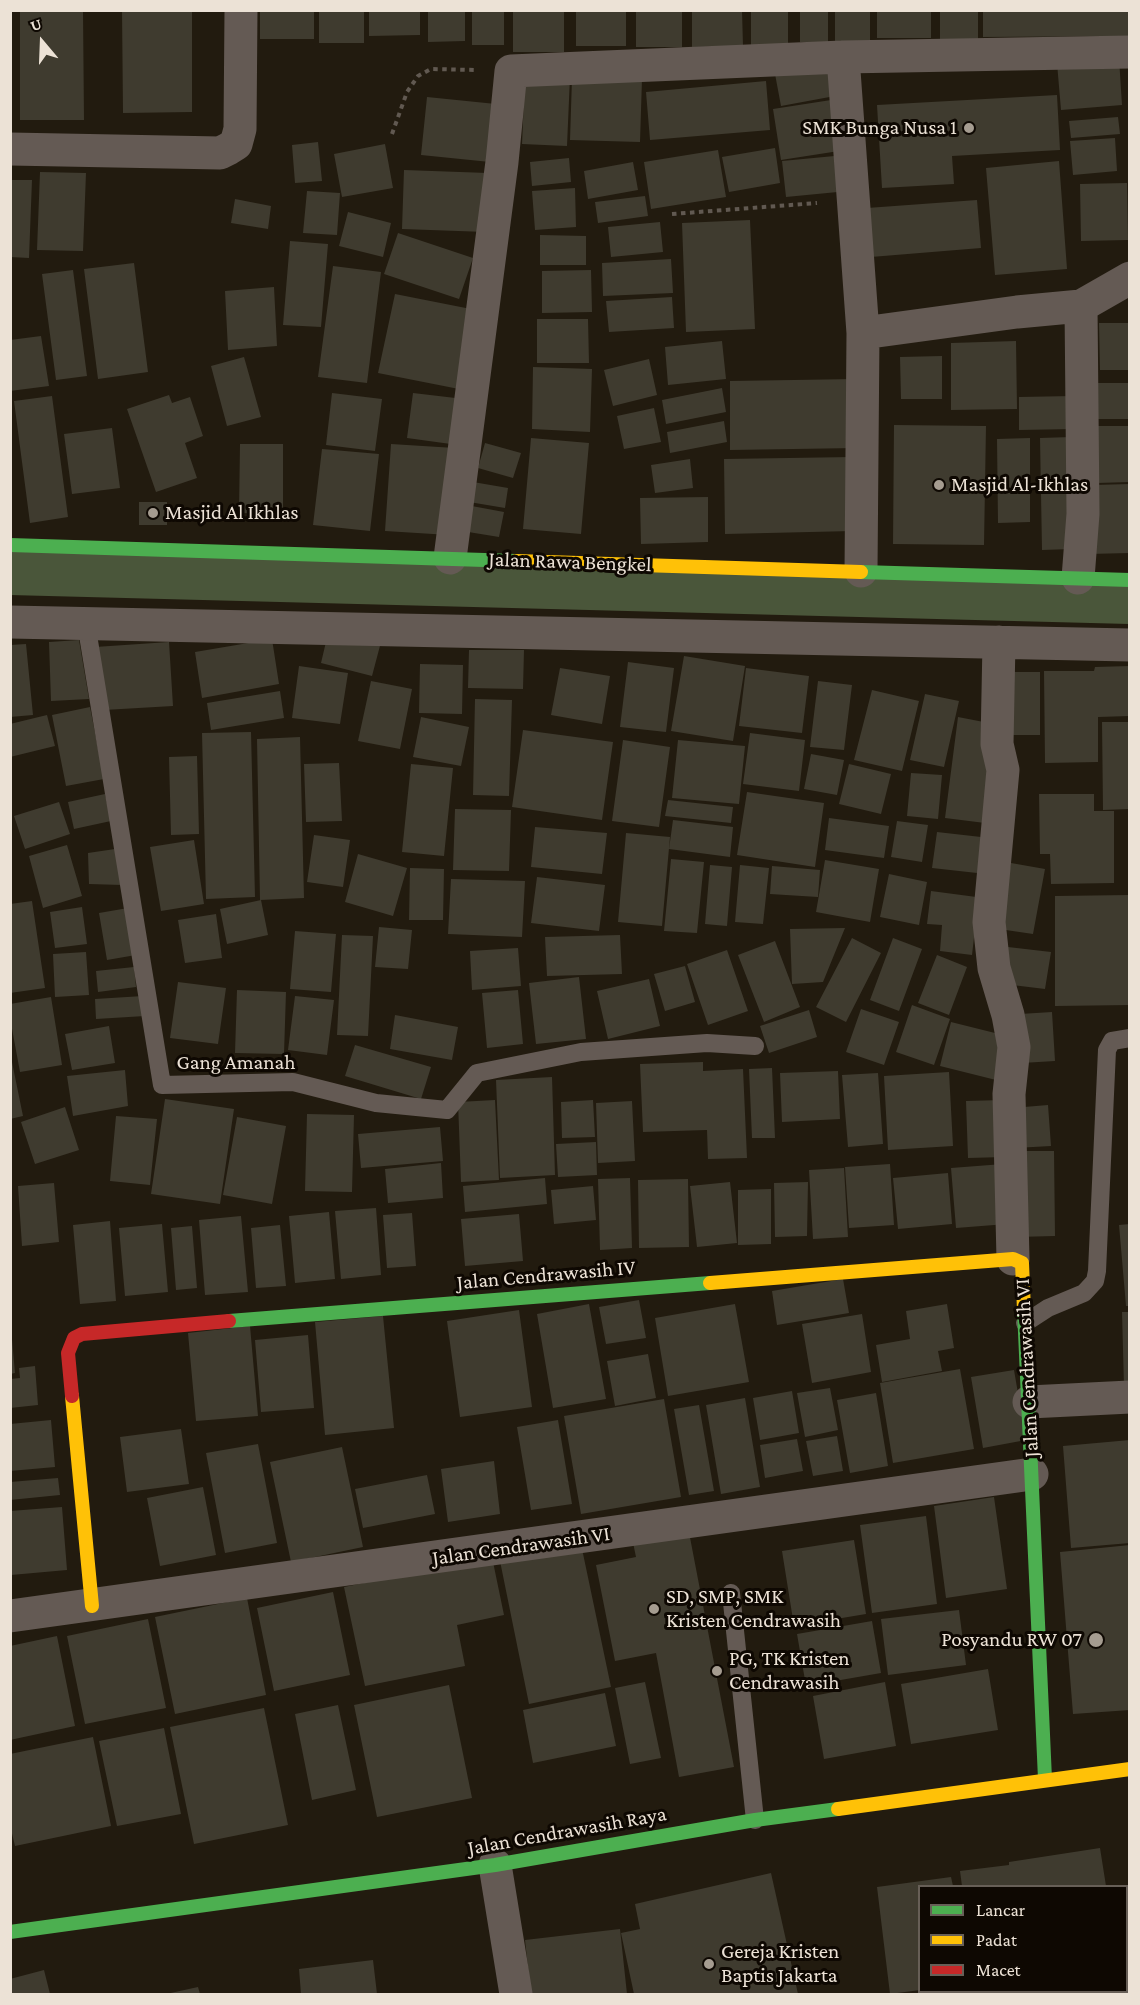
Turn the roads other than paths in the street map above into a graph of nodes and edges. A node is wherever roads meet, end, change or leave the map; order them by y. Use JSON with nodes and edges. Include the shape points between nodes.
{"nodes":[{"id":1,"x":241,"y":10,"type":"edge"},
{"id":2,"x":1130,"y":52,"type":"edge"},
{"id":3,"x":843,"y":57,"type":"junction"},
{"id":4,"x":10,"y":149,"type":"edge"},
{"id":5,"x":1130,"y":278,"type":"edge"},
{"id":6,"x":1081,"y":306,"type":"junction"},
{"id":7,"x":863,"y":333,"type":"junction"},
{"id":8,"x":10,"y":545,"type":"edge"},
{"id":9,"x":450,"y":558,"type":"junction"},
{"id":10,"x":861,"y":571,"type":"junction"},
{"id":11,"x":1078,"y":578,"type":"junction"},
{"id":12,"x":1130,"y":579,"type":"edge"},
{"id":13,"x":10,"y":622,"type":"edge"},
{"id":14,"x":86,"y":623,"type":"junction"},
{"id":15,"x":999,"y":642,"type":"junction"},
{"id":16,"x":1130,"y":645,"type":"edge"},
{"id":17,"x":1130,"y":1038,"type":"edge"},
{"id":18,"x":755,"y":1046,"type":"dead end"},
{"id":19,"x":1018,"y":1261,"type":"junction"},
{"id":20,"x":1025,"y":1323,"type":"junction"},
{"id":21,"x":1130,"y":1397,"type":"edge"},
{"id":22,"x":1029,"y":1402,"type":"junction"},
{"id":23,"x":1032,"y":1474,"type":"junction"},
{"id":24,"x":731,"y":1593,"type":"dead end"},
{"id":25,"x":92,"y":1606,"type":"junction"},
{"id":26,"x":10,"y":1616,"type":"edge"},
{"id":27,"x":1130,"y":1769,"type":"edge"},
{"id":28,"x":1045,"y":1779,"type":"junction"},
{"id":29,"x":755,"y":1820,"type":"junction"},
{"id":30,"x":495,"y":1865,"type":"junction"},
{"id":31,"x":10,"y":1932,"type":"edge"},
{"id":32,"x":516,"y":1995,"type":"edge"}],
"edges":[{"from":1,"to":4,"type":"street","via":[[240,129],[236,144],[228,149],[220,153]]},
{"from":2,"to":3,"type":"street"},
{"from":3,"to":7,"type":"street"},
{"from":3,"to":9,"type":"street","via":[[511,70]]},
{"from":5,"to":6,"type":"street"},
{"from":6,"to":7,"type":"street"},
{"from":6,"to":11,"type":"street","via":[[1083,514]]},
{"from":7,"to":10,"type":"street"},
{"from":8,"to":9,"type":"street","name":"Jalan Rawa Bengkel"},
{"from":9,"to":10,"type":"street","name":"Jalan Rawa Bengkel"},
{"from":10,"to":11,"type":"street","name":"Jalan Rawa Bengkel"},
{"from":11,"to":12,"type":"street","name":"Jalan Rawa Bengkel"},
{"from":13,"to":14,"type":"street"},
{"from":14,"to":15,"type":"street"},
{"from":14,"to":18,"type":"lane","name":"Gang Amanah","via":[[162,1086],[293,1082],[376,1103],[447,1110],[477,1073],[581,1052],[707,1043]]},
{"from":15,"to":16,"type":"street"},
{"from":15,"to":19,"type":"street","via":[[997,744],[1003,770],[989,922],[994,968],[1014,1047],[1009,1094]]},
{"from":17,"to":20,"type":"lane","via":[[1112,1041],[1107,1050],[1095,1281],[1084,1293]]},
{"from":19,"to":20,"type":"street","name":"Jalan Cendrawasih VI"},
{"from":19,"to":25,"type":"street","name":"Jalan Cendrawasih IV","via":[[82,1334],[74,1338],[68,1353]]},
{"from":20,"to":22,"type":"street","name":"Jalan Cendrawasih VI"},
{"from":21,"to":22,"type":"street"},
{"from":22,"to":23,"type":"street","name":"Jalan Cendrawasih VI"},
{"from":23,"to":25,"type":"street","name":"Jalan Cendrawasih VI"},
{"from":23,"to":28,"type":"street","name":"Jalan Cendrawasih VI"},
{"from":24,"to":29,"type":"lane"},
{"from":25,"to":26,"type":"street","name":"Jalan Cendrawasih VI"},
{"from":27,"to":28,"type":"street","name":"Jalan Cendrawasih Raya"},
{"from":28,"to":29,"type":"street","name":"Jalan Cendrawasih Raya"},
{"from":29,"to":30,"type":"street","name":"Jalan Cendrawasih Raya"},
{"from":30,"to":31,"type":"street","name":"Jalan Cendrawasih Raya"},
{"from":30,"to":32,"type":"street"}]}
